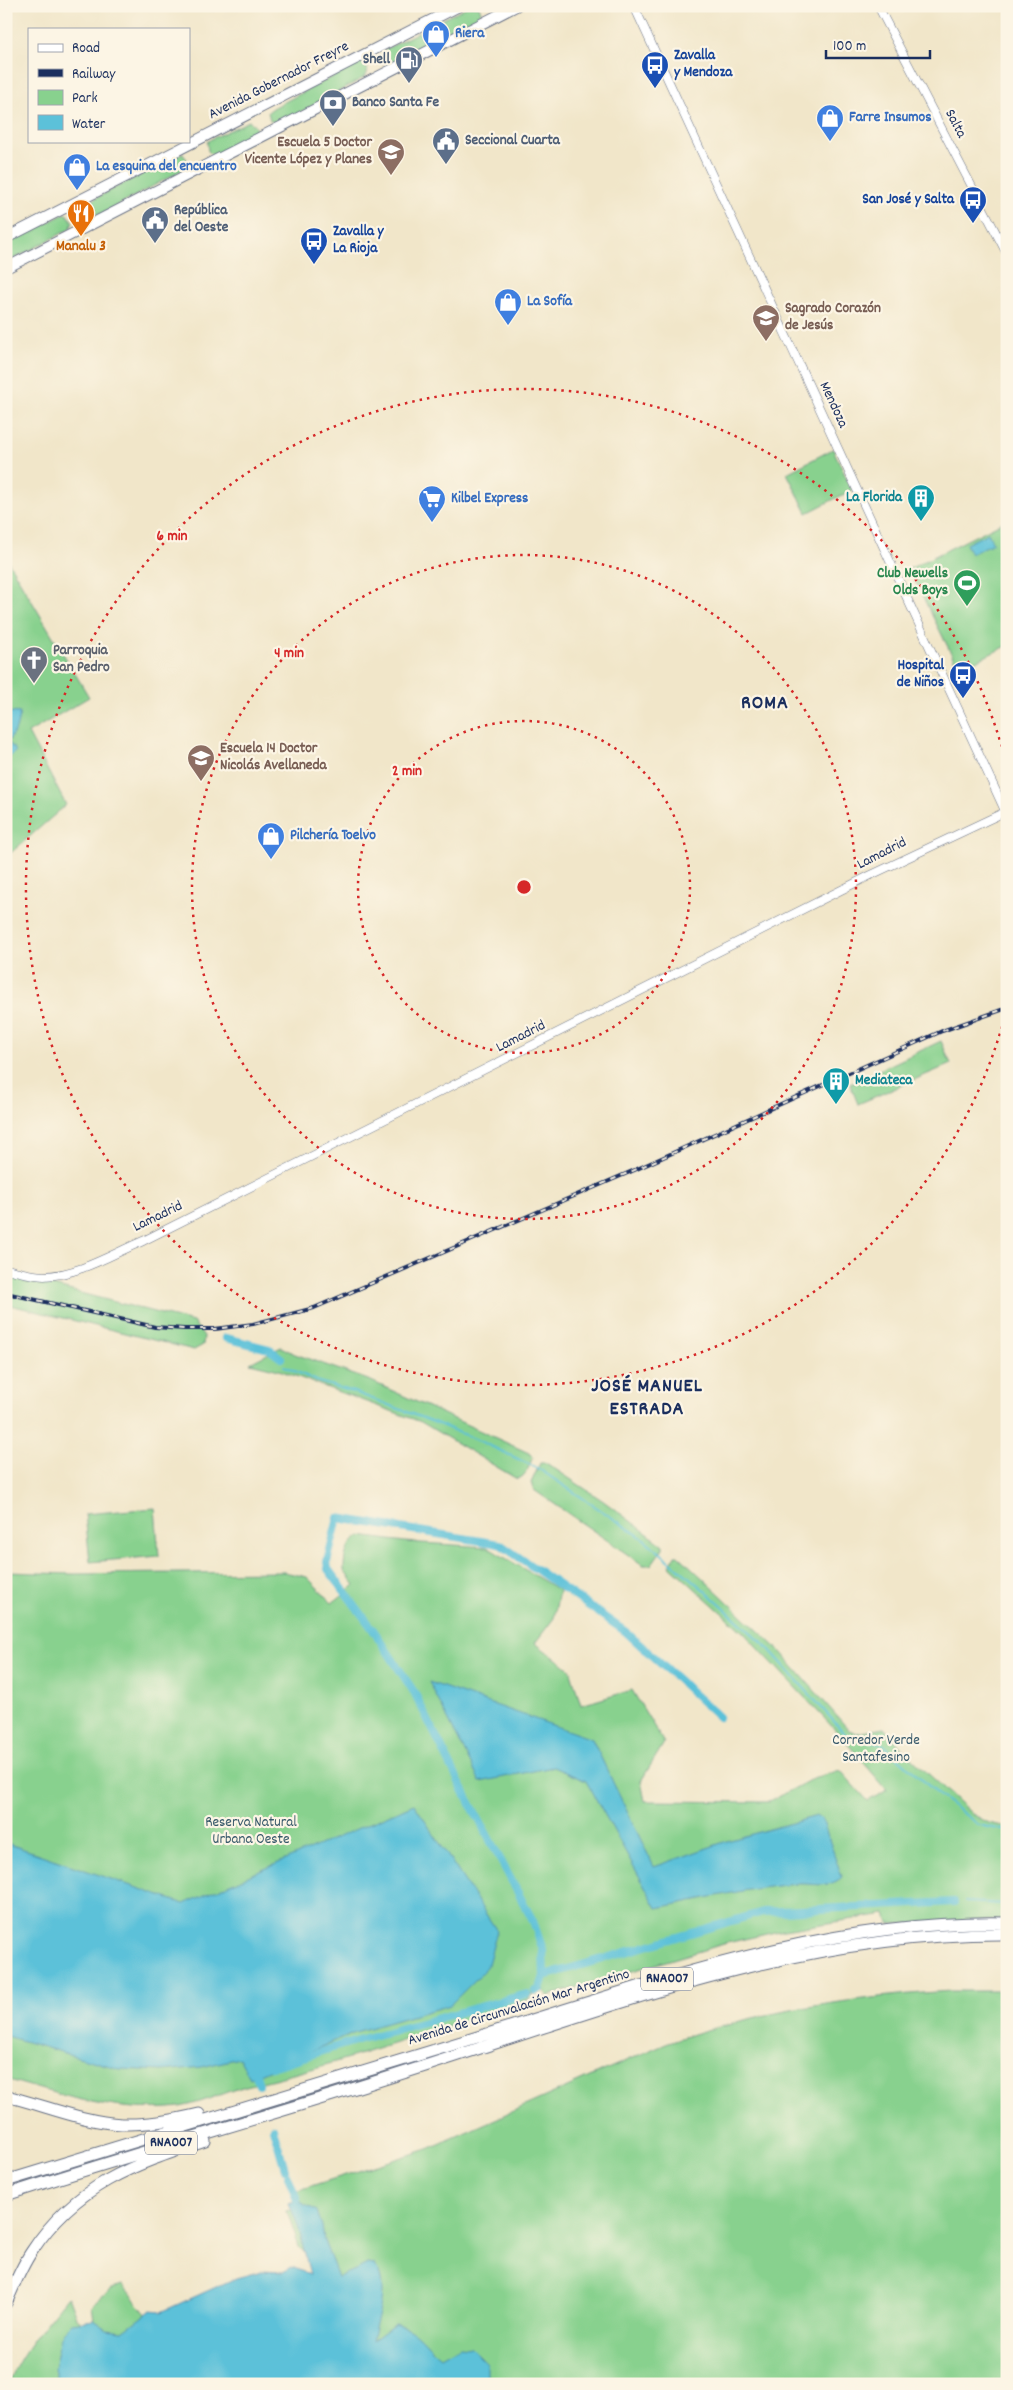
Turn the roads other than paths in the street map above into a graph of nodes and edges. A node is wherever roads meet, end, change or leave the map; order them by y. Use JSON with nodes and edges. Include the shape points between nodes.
{"nodes":[{"id":1,"x":459,"y":6,"type":"edge"},
{"id":2,"x":516,"y":6,"type":"edge"},
{"id":3,"x":634,"y":6,"type":"edge"},
{"id":4,"x":878,"y":6,"type":"edge"},
{"id":5,"x":6,"y":238,"type":"edge"},
{"id":6,"x":1007,"y":254,"type":"edge"},
{"id":7,"x":6,"y":268,"type":"edge"},
{"id":8,"x":1006,"y":813,"type":"edge"},
{"id":9,"x":6,"y":1269,"type":"edge"},
{"id":10,"x":1007,"y":1923,"type":"edge"},
{"id":11,"x":1007,"y":1934,"type":"edge"},
{"id":12,"x":336,"y":2080,"type":"junction"},
{"id":13,"x":338,"y":2094,"type":"junction"},
{"id":14,"x":6,"y":2096,"type":"edge"},
{"id":15,"x":6,"y":2181,"type":"edge"},
{"id":16,"x":6,"y":2195,"type":"edge"},
{"id":17,"x":6,"y":2303,"type":"edge"}],
"edges":[{"from":1,"to":5,"type":"main road","name":"Avenida Gobernador Freyre"},
{"from":2,"to":7,"type":"main road"},
{"from":3,"to":8,"type":"street","name":"Mendoza"},
{"from":4,"to":6,"type":"street","name":"Salta"},
{"from":8,"to":9,"type":"street","name":"Lamadrid","via":[[879,871],[143,1240],[83,1267],[44,1276]]},
{"from":10,"to":12,"type":"highway","name":"Avenida de Circunvalación Mar Argentino","number":"RNA007","via":[[887,1930],[775,1948]]},
{"from":11,"to":13,"type":"highway","name":"Avenida de Circunvalación Mar Argentino","number":"RNA007","via":[[890,1940],[768,1961]]},
{"from":12,"to":14,"type":"highway","via":[[178,2120],[143,2124],[101,2121]]},
{"from":12,"to":15,"type":"highway","number":"RNA007"},
{"from":13,"to":16,"type":"highway","number":"RNA007"},
{"from":13,"to":17,"type":"highway","via":[[146,2161],[105,2180],[45,2232],[30,2253]]}]}
